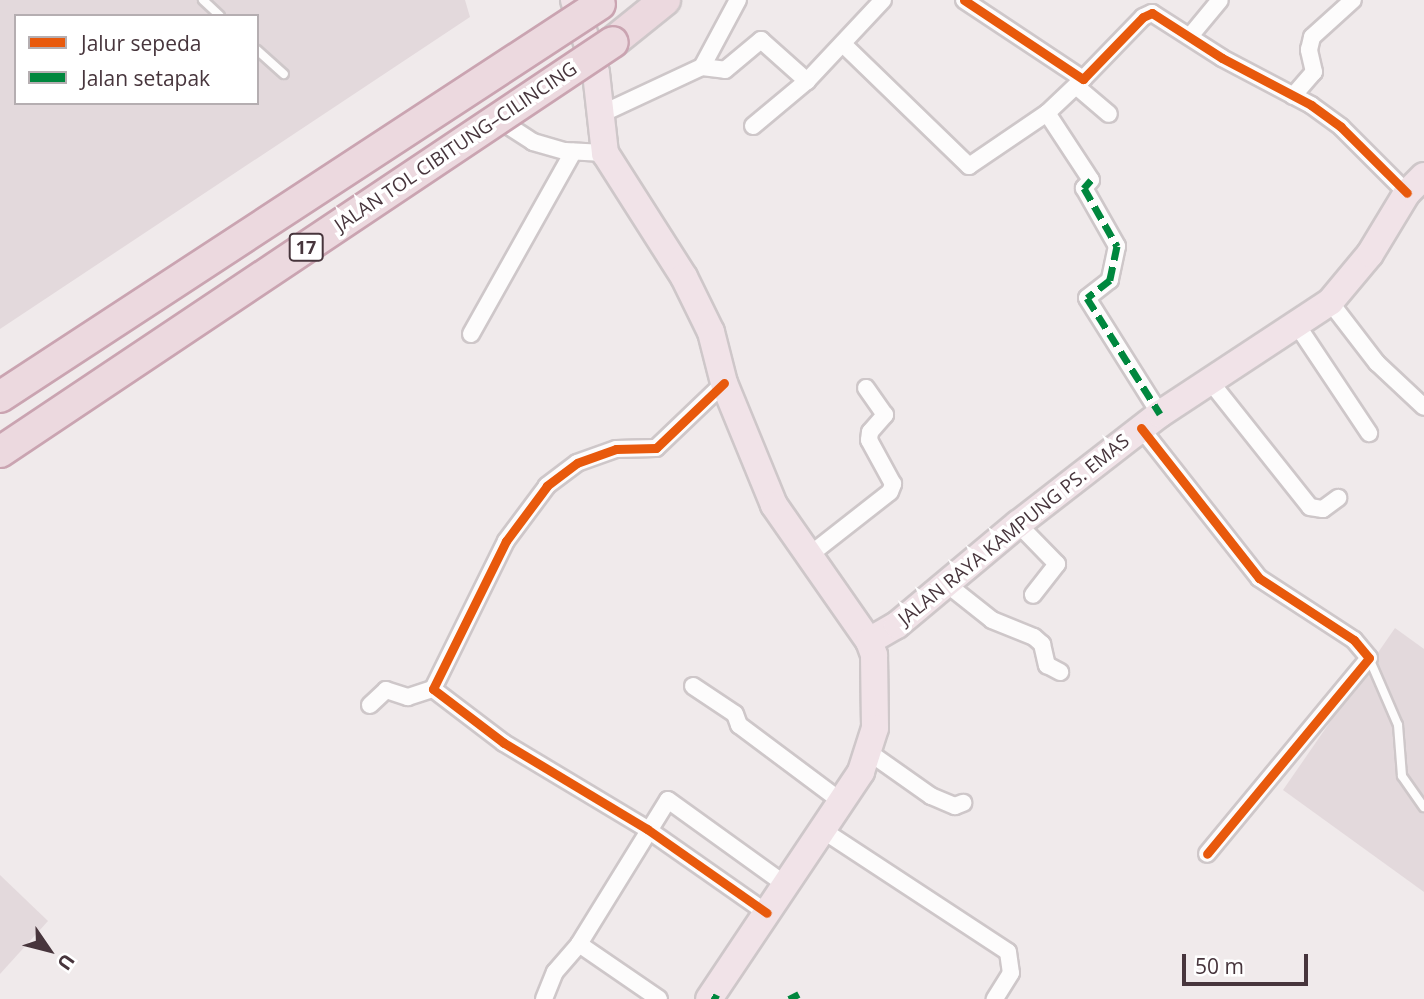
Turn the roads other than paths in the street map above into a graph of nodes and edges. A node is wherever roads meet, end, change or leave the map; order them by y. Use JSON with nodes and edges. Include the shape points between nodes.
{"nodes":[{"id":1,"x":203,"y":0,"type":"edge"},
{"id":2,"x":575,"y":0,"type":"edge"},
{"id":3,"x":605,"y":0,"type":"edge"},
{"id":4,"x":665,"y":0,"type":"edge"},
{"id":5,"x":738,"y":0,"type":"edge"},
{"id":6,"x":883,"y":0,"type":"edge"},
{"id":7,"x":964,"y":0,"type":"edge"},
{"id":8,"x":1220,"y":0,"type":"edge"},
{"id":9,"x":1353,"y":0,"type":"edge"},
{"id":10,"x":218,"y":14,"type":"edge"},
{"id":11,"x":1191,"y":35,"type":"junction"},
{"id":12,"x":844,"y":45,"type":"junction"},
{"id":13,"x":259,"y":52,"type":"edge"},
{"id":14,"x":702,"y":67,"type":"junction"},
{"id":15,"x":284,"y":74,"type":"dead end"},
{"id":16,"x":807,"y":81,"type":"junction"},
{"id":17,"x":1079,"y":83,"type":"junction"},
{"id":18,"x":1293,"y":96,"type":"junction"},
{"id":19,"x":1048,"y":113,"type":"junction"},
{"id":20,"x":1109,"y":114,"type":"dead end"},
{"id":21,"x":599,"y":115,"type":"junction"},
{"id":22,"x":507,"y":125,"type":"dead end"},
{"id":23,"x":753,"y":126,"type":"dead end"},
{"id":24,"x":573,"y":152,"type":"junction"},
{"id":25,"x":605,"y":153,"type":"junction"},
{"id":26,"x":1415,"y":184,"type":"edge"},
{"id":27,"x":1330,"y":302,"type":"junction"},
{"id":28,"x":1297,"y":325,"type":"junction"},
{"id":29,"x":471,"y":334,"type":"dead end"},
{"id":30,"x":1209,"y":380,"type":"junction"},
{"id":31,"x":723,"y":383,"type":"junction"},
{"id":32,"x":866,"y":388,"type":"dead end"},
{"id":33,"x":0,"y":397,"type":"edge"},
{"id":34,"x":1424,"y":407,"type":"edge"},
{"id":35,"x":1151,"y":421,"type":"junction"},
{"id":36,"x":1369,"y":433,"type":"dead end"},
{"id":37,"x":0,"y":452,"type":"edge"},
{"id":38,"x":1338,"y":498,"type":"dead end"},
{"id":39,"x":1018,"y":524,"type":"junction"},
{"id":40,"x":807,"y":556,"type":"junction"},
{"id":41,"x":948,"y":585,"type":"junction"},
{"id":42,"x":1033,"y":595,"type":"dead end"},
{"id":43,"x":869,"y":641,"type":"junction"},
{"id":44,"x":1369,"y":658,"type":"junction"},
{"id":45,"x":1060,"y":672,"type":"dead end"},
{"id":46,"x":693,"y":686,"type":"dead end"},
{"id":47,"x":433,"y":689,"type":"junction"},
{"id":48,"x":370,"y":705,"type":"dead end"},
{"id":49,"x":870,"y":753,"type":"junction"},
{"id":50,"x":842,"y":802,"type":"junction"},
{"id":51,"x":963,"y":803,"type":"dead end"},
{"id":52,"x":1424,"y":807,"type":"edge"},
{"id":53,"x":647,"y":829,"type":"junction"},
{"id":54,"x":824,"y":831,"type":"junction"},
{"id":55,"x":1207,"y":854,"type":"dead end"},
{"id":56,"x":786,"y":885,"type":"junction"},
{"id":57,"x":767,"y":913,"type":"junction"},
{"id":58,"x":579,"y":944,"type":"junction"},
{"id":59,"x":544,"y":999,"type":"edge"},
{"id":60,"x":659,"y":999,"type":"edge"},
{"id":61,"x":709,"y":999,"type":"edge"},
{"id":62,"x":996,"y":999,"type":"edge"}],
"edges":[{"from":1,"to":10,"type":"lane"},
{"from":2,"to":21,"type":"main road","via":[[596,73]]},
{"from":3,"to":33,"type":"highway","name":"JALAN TOL CIBITUNG–CILINCING","number":"17","bridge":true},
{"from":4,"to":37,"type":"highway","name":"JALAN TOL CIBITUNG–CILINCING","number":"17","bridge":true,"via":[[613,42]]},
{"from":5,"to":14,"type":"street"},
{"from":6,"to":12,"type":"street"},
{"from":7,"to":17,"type":"street"},
{"from":8,"to":11,"type":"street"},
{"from":9,"to":18,"type":"street","via":[[1312,37],[1309,50],[1314,72]]},
{"from":11,"to":17,"type":"street","via":[[1152,13]]},
{"from":11,"to":18,"type":"street","via":[[1222,58]]},
{"from":12,"to":16,"type":"street"},
{"from":12,"to":19,"type":"street","via":[[969,166]]},
{"from":13,"to":15,"type":"lane"},
{"from":14,"to":16,"type":"street","via":[[725,70],[761,40]]},
{"from":14,"to":21,"type":"street"},
{"from":16,"to":23,"type":"street"},
{"from":17,"to":19,"type":"street"},
{"from":17,"to":20,"type":"street"},
{"from":18,"to":26,"type":"street"},
{"from":19,"to":35,"type":"street","via":[[1091,180],[1084,188],[1117,246],[1110,280],[1087,298]]},
{"from":21,"to":25,"type":"main road"},
{"from":22,"to":24,"type":"street","via":[[533,142]]},
{"from":24,"to":25,"type":"street"},
{"from":24,"to":29,"type":"street"},
{"from":25,"to":31,"type":"main road","via":[[684,277],[711,332]]},
{"from":26,"to":27,"type":"main road","name":"JALAN RAYA KAMPUNG PS. EMAS","via":[[1370,254]]},
{"from":27,"to":28,"type":"main road","name":"JALAN RAYA KAMPUNG PS. EMAS"},
{"from":27,"to":34,"type":"street","via":[[1377,363]]},
{"from":28,"to":30,"type":"main road","name":"JALAN RAYA KAMPUNG PS. EMAS"},
{"from":28,"to":36,"type":"street"},
{"from":30,"to":35,"type":"main road","name":"JALAN RAYA KAMPUNG PS. EMAS"},
{"from":30,"to":38,"type":"street","via":[[1310,507],[1323,509]]},
{"from":31,"to":40,"type":"main road","via":[[774,505]]},
{"from":31,"to":47,"type":"street","via":[[656,448],[615,449],[577,463],[547,486],[506,541]]},
{"from":32,"to":40,"type":"street","via":[[885,415],[869,440],[893,484],[890,492]]},
{"from":35,"to":39,"type":"main road","name":"JALAN RAYA KAMPUNG PS. EMAS"},
{"from":35,"to":44,"type":"street","via":[[1259,578],[1354,640]]},
{"from":39,"to":41,"type":"main road","name":"JALAN RAYA KAMPUNG PS. EMAS"},
{"from":39,"to":42,"type":"street","via":[[1057,564]]},
{"from":40,"to":43,"type":"main road"},
{"from":41,"to":43,"type":"main road","name":"JALAN RAYA KAMPUNG PS. EMAS"},
{"from":41,"to":45,"type":"street","via":[[992,620],[1034,637],[1042,644],[1047,665]]},
{"from":43,"to":49,"type":"main road","via":[[876,686]]},
{"from":44,"to":52,"type":"lane","via":[[1398,725],[1402,776]]},
{"from":44,"to":55,"type":"street"},
{"from":46,"to":50,"type":"street","via":[[736,714],[739,725]]},
{"from":47,"to":48,"type":"street","via":[[408,697],[386,690]]},
{"from":47,"to":53,"type":"street","via":[[503,743]]},
{"from":49,"to":50,"type":"main road"},
{"from":49,"to":51,"type":"street","via":[[931,796],[955,806]]},
{"from":50,"to":54,"type":"main road"},
{"from":53,"to":56,"type":"street","via":[[672,800]]},
{"from":53,"to":57,"type":"street"},
{"from":53,"to":58,"type":"street"},
{"from":54,"to":56,"type":"main road"},
{"from":54,"to":62,"type":"street","via":[[1008,952],[1011,973]]},
{"from":56,"to":57,"type":"main road"},
{"from":57,"to":61,"type":"main road"},
{"from":58,"to":59,"type":"street","via":[[555,972]]},
{"from":58,"to":60,"type":"street"}]}
